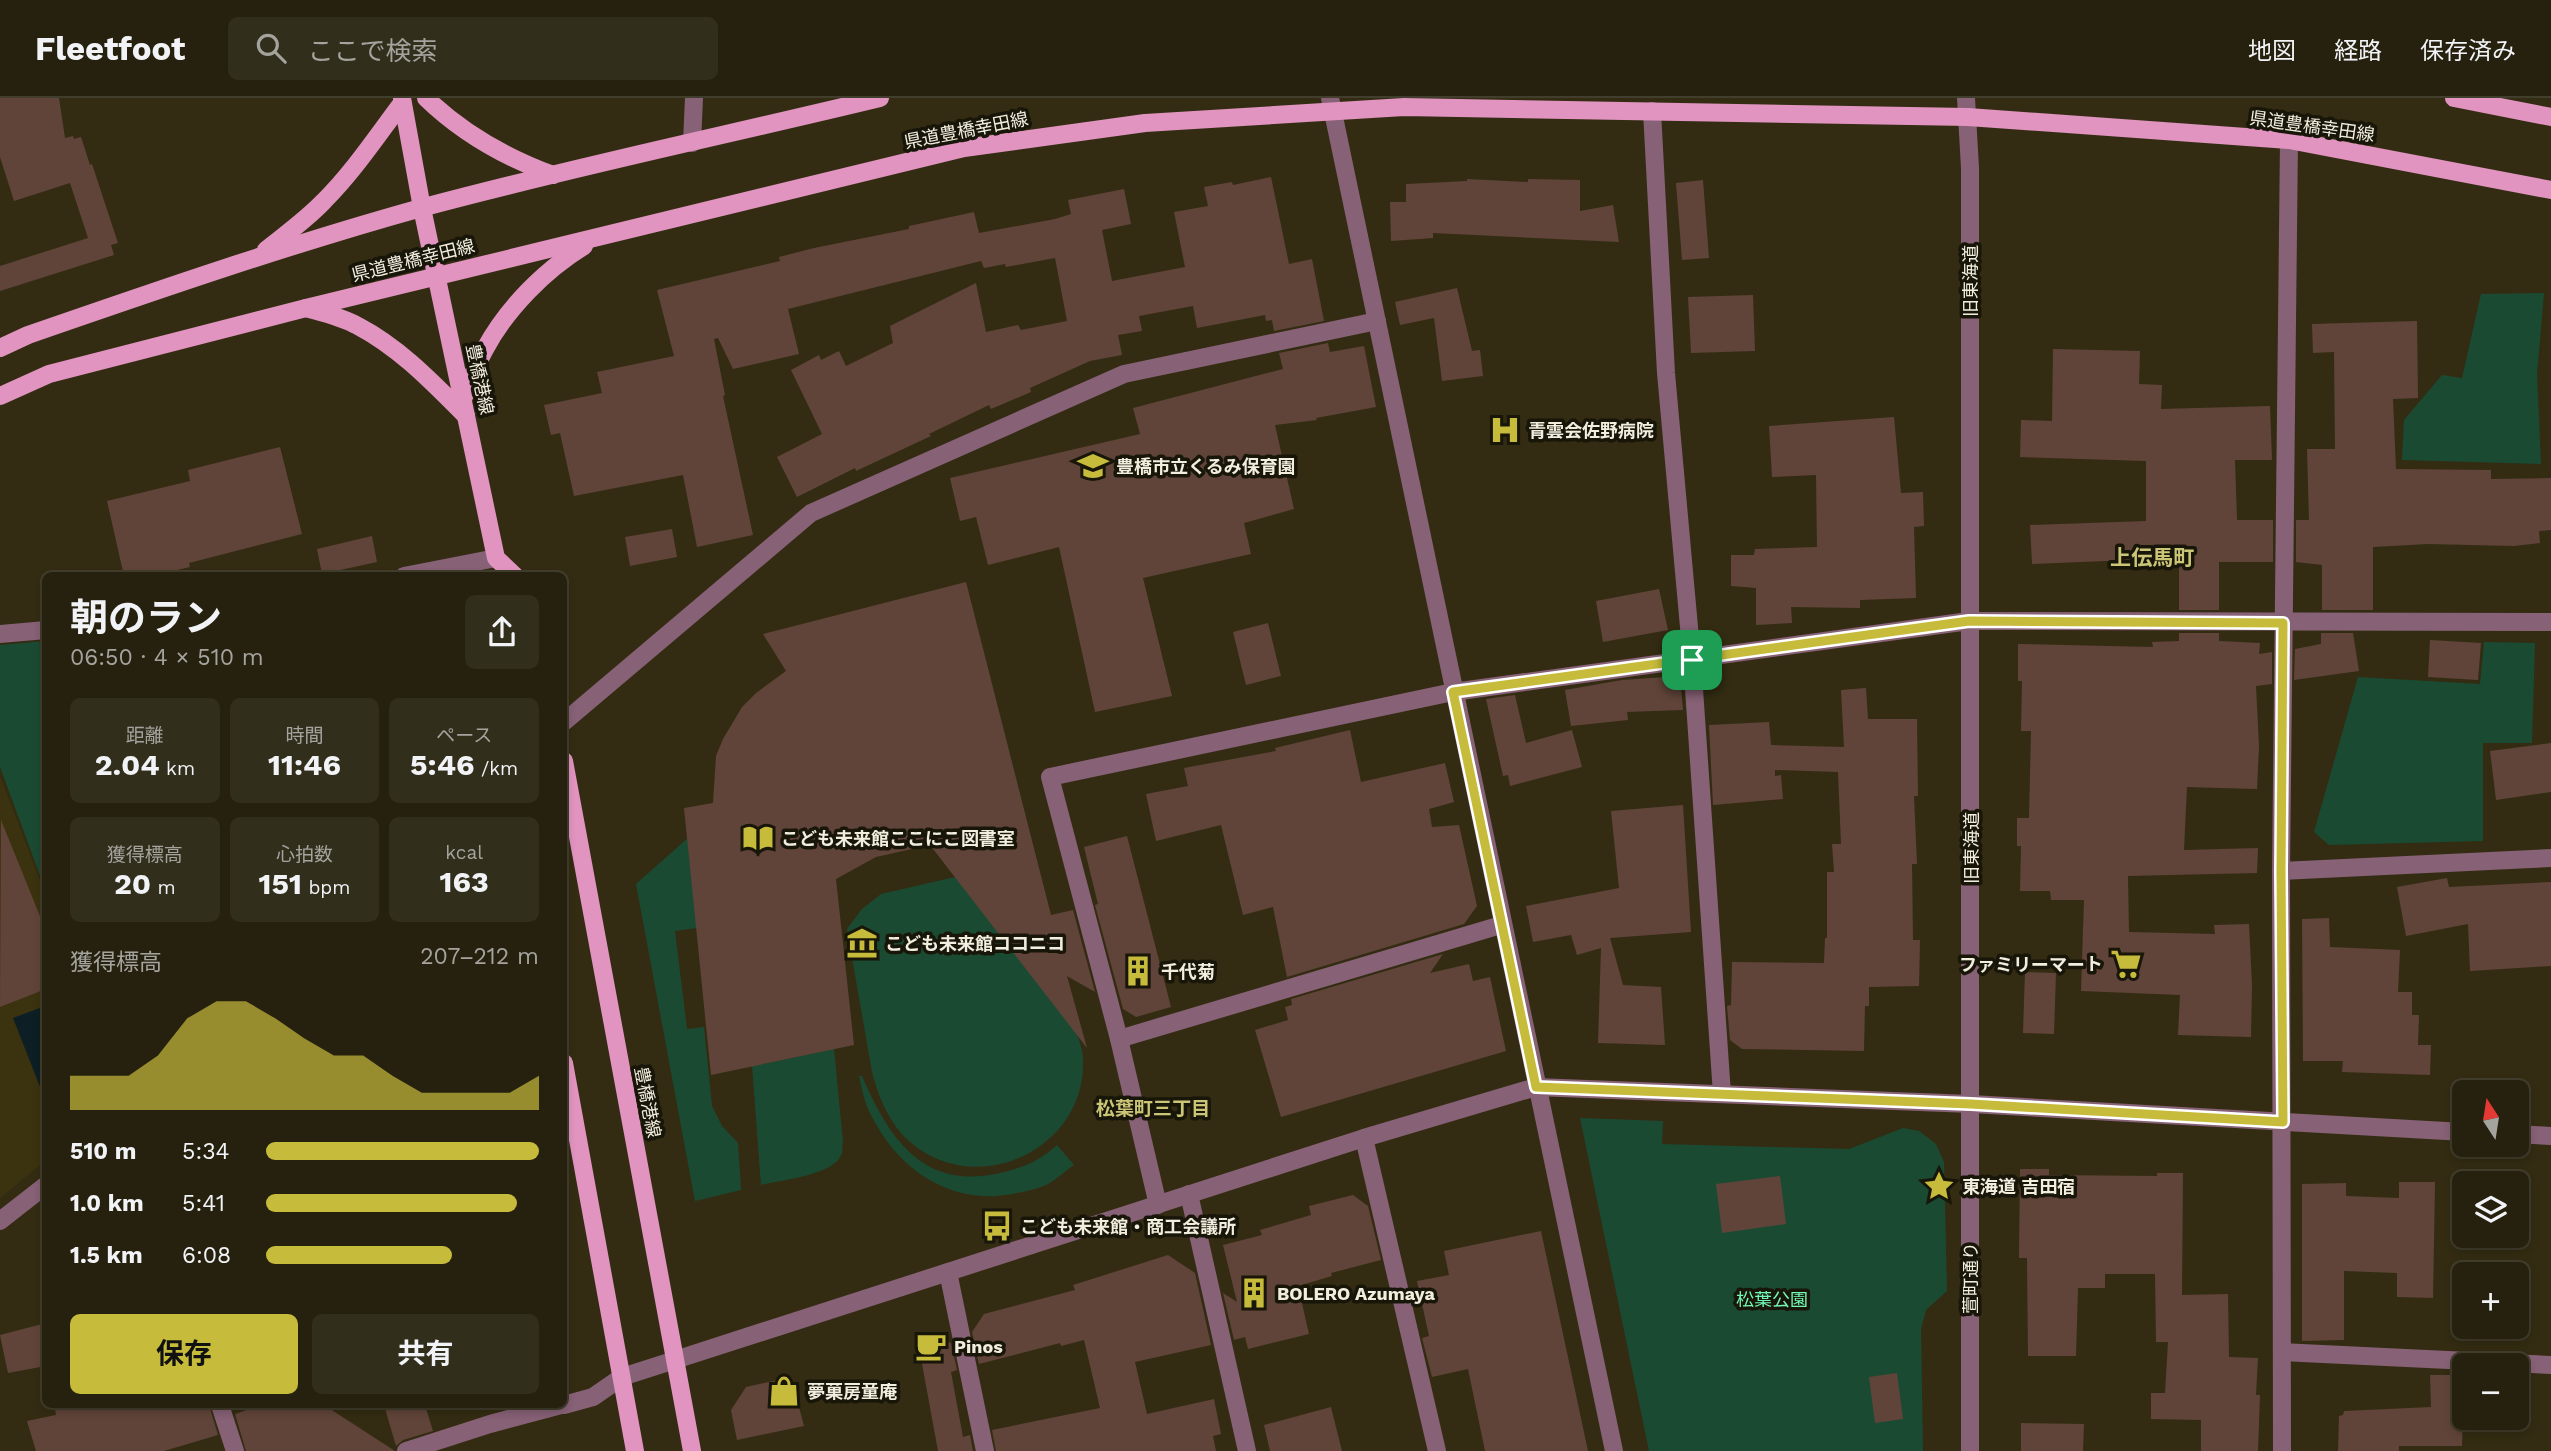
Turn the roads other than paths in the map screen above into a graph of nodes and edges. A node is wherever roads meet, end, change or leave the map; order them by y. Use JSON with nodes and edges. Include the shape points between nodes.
{"nodes":[{"id":1,"x":426,"y":98,"type":"edge"},
{"id":2,"x":694,"y":98,"type":"edge"},
{"id":3,"x":880,"y":98,"type":"edge"},
{"id":4,"x":1966,"y":98,"type":"edge"},
{"id":5,"x":2454,"y":98,"type":"edge"},
{"id":6,"x":402,"y":100,"type":"edge"},
{"id":7,"x":1330,"y":105,"type":"edge"},
{"id":8,"x":1652,"y":111,"type":"junction"},
{"id":9,"x":1968,"y":117,"type":"junction"},
{"id":10,"x":2551,"y":117,"type":"edge"},
{"id":11,"x":2289,"y":140,"type":"junction"},
{"id":12,"x":692,"y":143,"type":"junction"},
{"id":13,"x":553,"y":175,"type":"junction"},
{"id":14,"x":2551,"y":190,"type":"edge"},
{"id":15,"x":422,"y":208,"type":"junction"},
{"id":16,"x":596,"y":238,"type":"junction"},
{"id":17,"x":258,"y":256,"type":"junction"},
{"id":18,"x":436,"y":276,"type":"junction"},
{"id":19,"x":306,"y":308,"type":"junction"},
{"id":20,"x":1377,"y":321,"type":"junction"},
{"id":21,"x":0,"y":348,"type":"edge"},
{"id":22,"x":0,"y":396,"type":"edge"},
{"id":23,"x":464,"y":407,"type":"junction"},
{"id":24,"x":496,"y":558,"type":"junction"},
{"id":25,"x":424,"y":572,"type":"edge"},
{"id":26,"x":491,"y":572,"type":"edge"},
{"id":27,"x":511,"y":572,"type":"edge"},
{"id":28,"x":1969,"y":621,"type":"junction"},
{"id":29,"x":2551,"y":622,"type":"edge"},
{"id":30,"x":2283,"y":623,"type":"junction"},
{"id":31,"x":42,"y":630,"type":"edge"},
{"id":32,"x":0,"y":634,"type":"edge"},
{"id":33,"x":1692,"y":660,"type":"junction"},
{"id":34,"x":1453,"y":692,"type":"junction"},
{"id":35,"x":567,"y":719,"type":"edge"},
{"id":36,"x":567,"y":777,"type":"edge"},
{"id":37,"x":2551,"y":858,"type":"edge"},
{"id":38,"x":2281,"y":871,"type":"junction"},
{"id":39,"x":1502,"y":925,"type":"junction"},
{"id":40,"x":1119,"y":1039,"type":"junction"},
{"id":41,"x":567,"y":1079,"type":"edge"},
{"id":42,"x":1536,"y":1087,"type":"junction"},
{"id":43,"x":1722,"y":1094,"type":"junction"},
{"id":44,"x":1971,"y":1104,"type":"junction"},
{"id":45,"x":2283,"y":1122,"type":"junction"},
{"id":46,"x":2452,"y":1131,"type":"edge"},
{"id":47,"x":2529,"y":1135,"type":"edge"},
{"id":48,"x":2551,"y":1136,"type":"edge"},
{"id":49,"x":1364,"y":1138,"type":"junction"},
{"id":50,"x":42,"y":1188,"type":"edge"},
{"id":51,"x":1189,"y":1194,"type":"junction"},
{"id":52,"x":1158,"y":1205,"type":"junction"},
{"id":53,"x":0,"y":1221,"type":"edge"},
{"id":54,"x":947,"y":1272,"type":"junction"},
{"id":55,"x":2282,"y":1352,"type":"junction"},
{"id":56,"x":675,"y":1360,"type":"junction"},
{"id":57,"x":2551,"y":1366,"type":"edge"},
{"id":58,"x":622,"y":1377,"type":"junction"},
{"id":59,"x":567,"y":1404,"type":"edge"},
{"id":60,"x":221,"y":1408,"type":"edge"},
{"id":61,"x":551,"y":1408,"type":"edge"},
{"id":62,"x":235,"y":1451,"type":"edge"},
{"id":63,"x":406,"y":1451,"type":"edge"},
{"id":64,"x":635,"y":1451,"type":"edge"},
{"id":65,"x":692,"y":1451,"type":"edge"},
{"id":66,"x":985,"y":1451,"type":"edge"},
{"id":67,"x":1248,"y":1451,"type":"edge"},
{"id":68,"x":1437,"y":1451,"type":"edge"},
{"id":69,"x":1614,"y":1451,"type":"edge"},
{"id":70,"x":1970,"y":1451,"type":"edge"},
{"id":71,"x":2282,"y":1451,"type":"edge"}],
"edges":[{"from":1,"to":13,"type":"main road","via":[[497,149]]},
{"from":2,"to":12,"type":"street"},
{"from":3,"to":12,"type":"main road"},
{"from":4,"to":9,"type":"street","name":"旧東海道"},
{"from":5,"to":10,"type":"main road"},
{"from":6,"to":15,"type":"main road","name":"豊橋港線"},
{"from":6,"to":17,"type":"main road","via":[[324,201]]},
{"from":7,"to":8,"type":"main road","name":"県道豊橋幸田線"},
{"from":7,"to":16,"type":"main road","name":"県道豊橋幸田線","via":[[1146,123],[964,148]]},
{"from":7,"to":20,"type":"street"},
{"from":8,"to":9,"type":"main road","name":"県道豊橋幸田線"},
{"from":8,"to":33,"type":"street","via":[[1666,373]]},
{"from":9,"to":11,"type":"main road","name":"県道豊橋幸田線"},
{"from":9,"to":28,"type":"street","name":"旧東海道"},
{"from":11,"to":14,"type":"main road","name":"県道豊橋幸田線"},
{"from":11,"to":30,"type":"street"},
{"from":12,"to":13,"type":"main road"},
{"from":13,"to":15,"type":"main road"},
{"from":15,"to":17,"type":"main road"},
{"from":15,"to":18,"type":"main road","name":"豊橋港線"},
{"from":16,"to":18,"type":"main road","name":"県道豊橋幸田線"},
{"from":16,"to":23,"type":"main road","via":[[553,269],[508,316],[485,348]]},
{"from":17,"to":21,"type":"main road"},
{"from":18,"to":19,"type":"main road","name":"県道豊橋幸田線"},
{"from":18,"to":23,"type":"main road","name":"豊橋港線"},
{"from":19,"to":22,"type":"main road","name":"県道豊橋幸田線","via":[[49,374]]},
{"from":19,"to":23,"type":"main road","via":[[358,326],[382,341]]},
{"from":20,"to":34,"type":"street"},
{"from":20,"to":35,"type":"street","via":[[1124,374],[811,513]]},
{"from":23,"to":24,"type":"main road","name":"豊橋港線"},
{"from":24,"to":25,"type":"street"},
{"from":24,"to":26,"type":"main road"},
{"from":24,"to":27,"type":"main road"},
{"from":28,"to":30,"type":"street"},
{"from":28,"to":33,"type":"street"},
{"from":28,"to":44,"type":"street","name":"旧東海道"},
{"from":29,"to":30,"type":"street"},
{"from":30,"to":38,"type":"street"},
{"from":31,"to":32,"type":"street"},
{"from":33,"to":34,"type":"street"},
{"from":33,"to":43,"type":"street"},
{"from":34,"to":39,"type":"street"},
{"from":34,"to":40,"type":"street","via":[[1050,777]]},
{"from":36,"to":56,"type":"main road","name":"豊橋港線"},
{"from":37,"to":38,"type":"street"},
{"from":38,"to":45,"type":"street"},
{"from":39,"to":40,"type":"street"},
{"from":39,"to":42,"type":"street"},
{"from":40,"to":52,"type":"street"},
{"from":41,"to":58,"type":"main road"},
{"from":42,"to":43,"type":"street"},
{"from":42,"to":49,"type":"street"},
{"from":42,"to":69,"type":"street"},
{"from":43,"to":44,"type":"street"},
{"from":44,"to":45,"type":"street"},
{"from":44,"to":70,"type":"street","name":"萱町通り"},
{"from":45,"to":46,"type":"street"},
{"from":45,"to":55,"type":"street"},
{"from":47,"to":48,"type":"street"},
{"from":49,"to":51,"type":"street"},
{"from":49,"to":68,"type":"street"},
{"from":50,"to":53,"type":"street"},
{"from":51,"to":52,"type":"street"},
{"from":51,"to":67,"type":"street"},
{"from":52,"to":54,"type":"street"},
{"from":54,"to":56,"type":"street"},
{"from":54,"to":66,"type":"street"},
{"from":55,"to":57,"type":"street"},
{"from":55,"to":71,"type":"street"},
{"from":56,"to":58,"type":"street"},
{"from":56,"to":65,"type":"main road","name":"豊橋港線"},
{"from":58,"to":59,"type":"street","via":[[593,1397]]},
{"from":58,"to":64,"type":"main road"},
{"from":60,"to":62,"type":"street"},
{"from":61,"to":63,"type":"street"}]}
